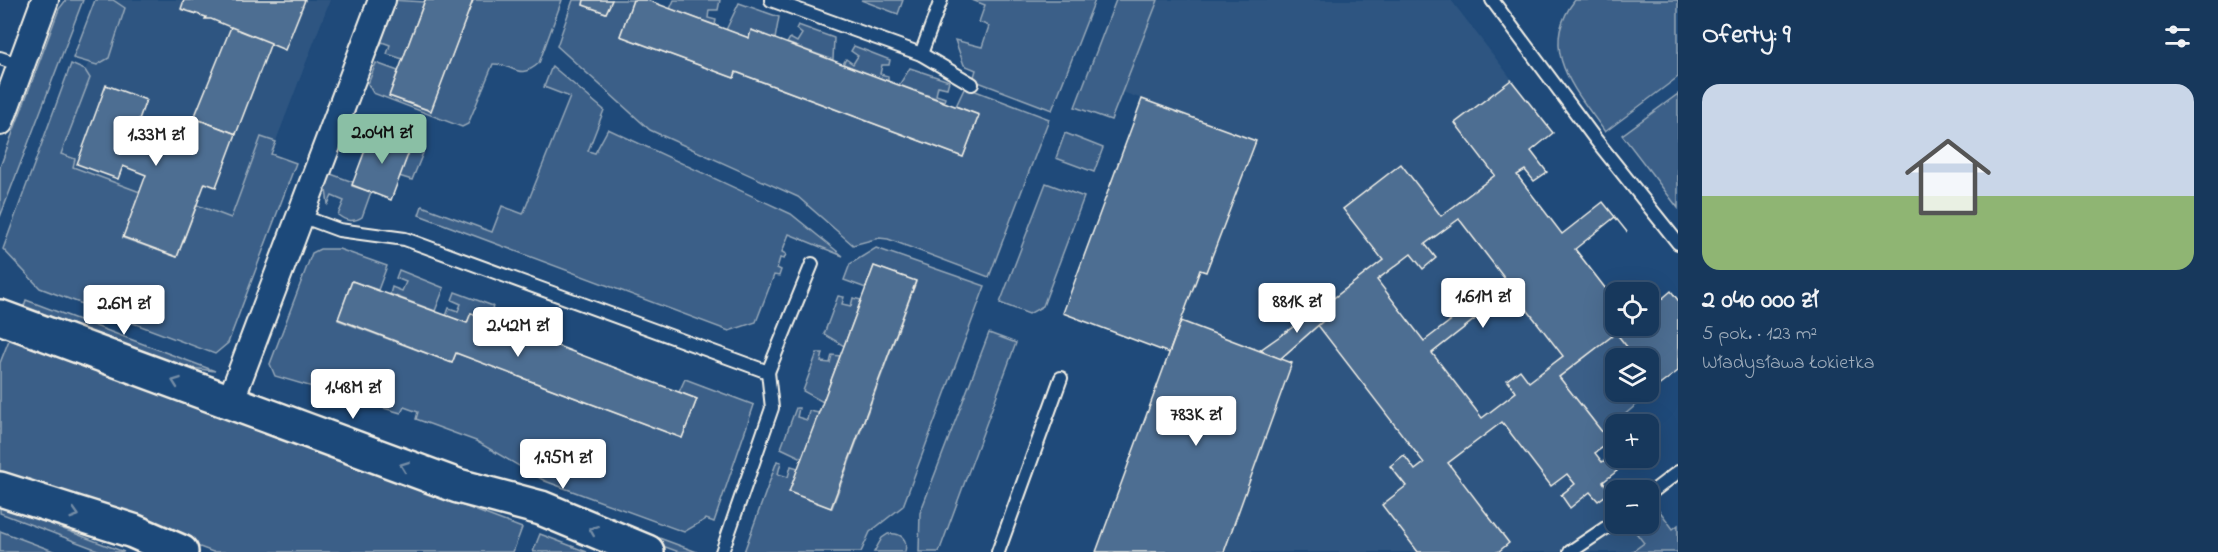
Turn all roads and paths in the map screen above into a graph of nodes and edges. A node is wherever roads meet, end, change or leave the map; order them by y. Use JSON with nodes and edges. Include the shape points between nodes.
{"nodes":[{"id":1,"x":45,"y":0,"type":"edge"},
{"id":2,"x":382,"y":0,"type":"edge"},
{"id":3,"x":771,"y":0,"type":"edge"},
{"id":4,"x":941,"y":0,"type":"edge"},
{"id":5,"x":1492,"y":0,"type":"edge"},
{"id":6,"x":921,"y":54,"type":"junction"},
{"id":7,"x":10,"y":62,"type":"edge"},
{"id":8,"x":972,"y":84,"type":"dead end"},
{"id":9,"x":0,"y":122,"type":"edge"},
{"id":10,"x":301,"y":216,"type":"junction"},
{"id":11,"x":1678,"y":243,"type":"edge"},
{"id":12,"x":812,"y":264,"type":"dead end"},
{"id":13,"x":0,"y":317,"type":"edge"},
{"id":14,"x":768,"y":372,"type":"junction"},
{"id":15,"x":1061,"y":378,"type":"dead end"},
{"id":16,"x":230,"y":402,"type":"junction"},
{"id":17,"x":1678,"y":472,"type":"edge"},
{"id":18,"x":1659,"y":487,"type":"edge"},
{"id":19,"x":0,"y":489,"type":"edge"},
{"id":20,"x":1605,"y":528,"type":"edge"},
{"id":21,"x":181,"y":552,"type":"edge"},
{"id":22,"x":647,"y":552,"type":"edge"},
{"id":23,"x":722,"y":552,"type":"edge"},
{"id":24,"x":998,"y":552,"type":"edge"},
{"id":25,"x":1570,"y":552,"type":"edge"}],
"edges":[{"from":1,"to":7,"type":"street"},
{"from":2,"to":10,"type":"street"},
{"from":3,"to":6,"type":"lane"},
{"from":4,"to":6,"type":"lane"},
{"from":5,"to":11,"type":"lane"},
{"from":6,"to":8,"type":"lane"},
{"from":7,"to":9,"type":"street"},
{"from":10,"to":14,"type":"lane","via":[[339,230],[405,239]]},
{"from":10,"to":16,"type":"street"},
{"from":12,"to":14,"type":"lane"},
{"from":16,"to":13,"type":"street","one_way":true},
{"from":14,"to":23,"type":"lane","via":[[772,408]]},
{"from":15,"to":24,"type":"lane"},
{"from":22,"to":16,"type":"street","one_way":true,"via":[[541,508],[458,486]]},
{"from":17,"to":18,"type":"lane"},
{"from":19,"to":21,"type":"street","one_way":true,"via":[[133,531]]},
{"from":20,"to":25,"type":"lane"}]}
